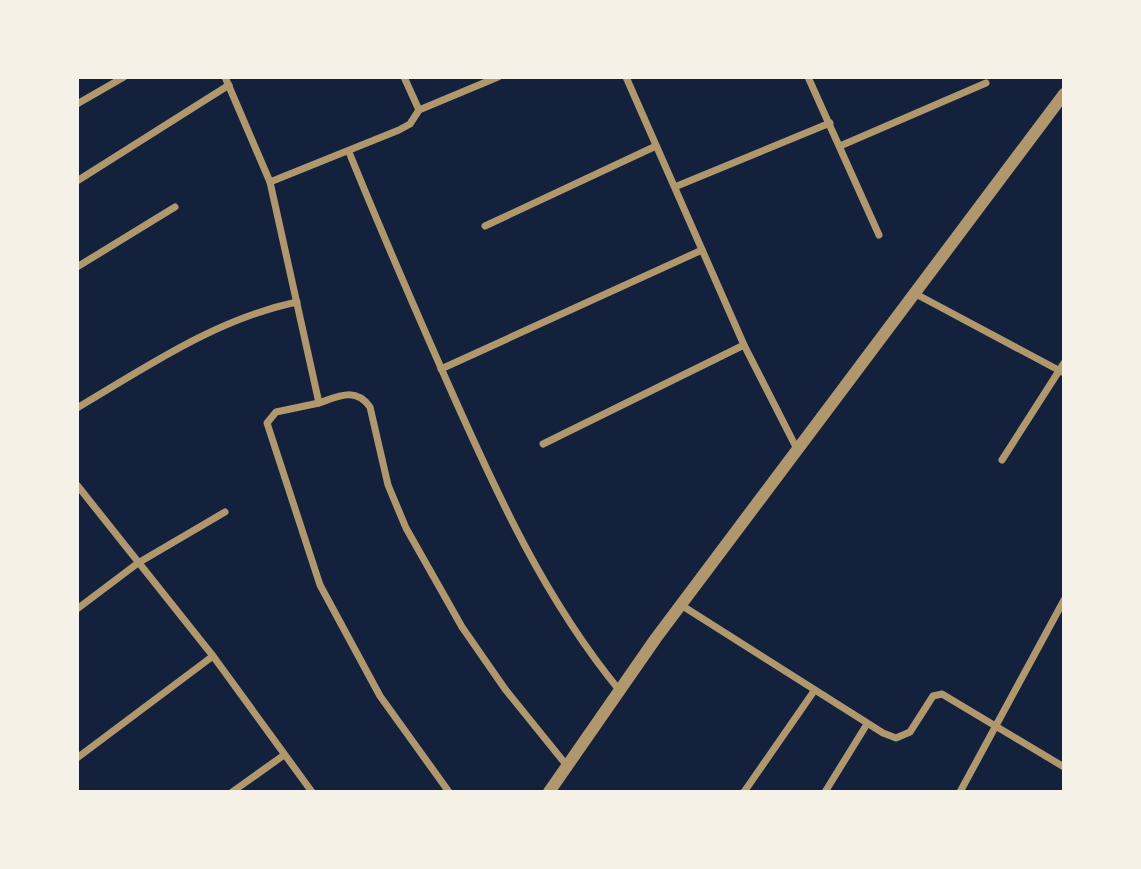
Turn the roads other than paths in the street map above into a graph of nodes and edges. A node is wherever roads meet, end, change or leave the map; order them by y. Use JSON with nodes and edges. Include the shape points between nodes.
{"nodes":[{"id":1,"x":124,"y":77,"type":"edge"},
{"id":2,"x":225,"y":77,"type":"edge"},
{"id":3,"x":404,"y":77,"type":"edge"},
{"id":4,"x":498,"y":77,"type":"edge"},
{"id":5,"x":626,"y":77,"type":"edge"},
{"id":6,"x":808,"y":77,"type":"edge"},
{"id":7,"x":986,"y":83,"type":"dead end"},
{"id":8,"x":229,"y":85,"type":"junction"},
{"id":9,"x":1064,"y":94,"type":"edge"},
{"id":10,"x":77,"y":104,"type":"edge"},
{"id":11,"x":419,"y":110,"type":"junction"},
{"id":12,"x":830,"y":123,"type":"junction"},
{"id":13,"x":656,"y":146,"type":"junction"},
{"id":14,"x":840,"y":146,"type":"junction"},
{"id":15,"x":349,"y":152,"type":"junction"},
{"id":16,"x":77,"y":181,"type":"edge"},
{"id":17,"x":270,"y":182,"type":"junction"},
{"id":18,"x":677,"y":186,"type":"junction"},
{"id":19,"x":175,"y":207,"type":"dead end"},
{"id":20,"x":485,"y":226,"type":"dead end"},
{"id":21,"x":879,"y":235,"type":"dead end"},
{"id":22,"x":702,"y":250,"type":"junction"},
{"id":23,"x":77,"y":267,"type":"edge"},
{"id":24,"x":914,"y":293,"type":"junction"},
{"id":25,"x":297,"y":302,"type":"junction"},
{"id":26,"x":744,"y":345,"type":"junction"},
{"id":27,"x":442,"y":369,"type":"junction"},
{"id":28,"x":1062,"y":369,"type":"edge"},
{"id":29,"x":319,"y":403,"type":"junction"},
{"id":30,"x":77,"y":408,"type":"edge"},
{"id":31,"x":543,"y":444,"type":"dead end"},
{"id":32,"x":797,"y":449,"type":"junction"},
{"id":33,"x":1002,"y":460,"type":"dead end"},
{"id":34,"x":77,"y":485,"type":"edge"},
{"id":35,"x":225,"y":512,"type":"dead end"},
{"id":36,"x":138,"y":563,"type":"junction"},
{"id":37,"x":1064,"y":600,"type":"edge"},
{"id":38,"x":681,"y":605,"type":"junction"},
{"id":39,"x":77,"y":608,"type":"edge"},
{"id":40,"x":213,"y":656,"type":"junction"},
{"id":41,"x":620,"y":691,"type":"junction"},
{"id":42,"x":814,"y":691,"type":"junction"},
{"id":43,"x":867,"y":724,"type":"junction"},
{"id":44,"x":996,"y":726,"type":"junction"},
{"id":45,"x":284,"y":755,"type":"junction"},
{"id":46,"x":77,"y":758,"type":"edge"},
{"id":47,"x":568,"y":767,"type":"junction"},
{"id":48,"x":1064,"y":767,"type":"edge"},
{"id":49,"x":232,"y":792,"type":"edge"},
{"id":50,"x":312,"y":792,"type":"edge"},
{"id":51,"x":449,"y":792,"type":"edge"},
{"id":52,"x":549,"y":792,"type":"edge"},
{"id":53,"x":744,"y":792,"type":"edge"},
{"id":54,"x":825,"y":792,"type":"edge"},
{"id":55,"x":960,"y":792,"type":"edge"}],
"edges":[{"from":1,"to":10,"type":"street"},
{"from":2,"to":8,"type":"street"},
{"from":3,"to":11,"type":"street"},
{"from":4,"to":11,"type":"street"},
{"from":5,"to":13,"type":"street"},
{"from":6,"to":12,"type":"street"},
{"from":7,"to":14,"type":"street"},
{"from":8,"to":16,"type":"street"},
{"from":8,"to":17,"type":"street"},
{"from":9,"to":24,"type":"street"},
{"from":11,"to":15,"type":"street","via":[[410,124]]},
{"from":12,"to":14,"type":"street"},
{"from":12,"to":18,"type":"street"},
{"from":13,"to":18,"type":"street"},
{"from":13,"to":20,"type":"street"},
{"from":14,"to":21,"type":"street"},
{"from":15,"to":17,"type":"street"},
{"from":15,"to":27,"type":"street"},
{"from":17,"to":25,"type":"street"},
{"from":18,"to":22,"type":"street"},
{"from":19,"to":23,"type":"street"},
{"from":22,"to":26,"type":"street"},
{"from":22,"to":27,"type":"street"},
{"from":24,"to":28,"type":"street"},
{"from":24,"to":32,"type":"street"},
{"from":25,"to":29,"type":"street"},
{"from":25,"to":30,"type":"street","via":[[234,319]]},
{"from":26,"to":31,"type":"street"},
{"from":26,"to":32,"type":"street"},
{"from":27,"to":41,"type":"street","via":[[525,548],[574,631]]},
{"from":28,"to":33,"type":"street"},
{"from":29,"to":47,"type":"street","via":[[353,394],[370,407],[388,485],[406,528],[462,627]]},
{"from":29,"to":51,"type":"street","via":[[276,412],[267,423],[316,573],[380,696]]},
{"from":32,"to":38,"type":"street"},
{"from":34,"to":36,"type":"street"},
{"from":35,"to":36,"type":"street"},
{"from":36,"to":39,"type":"street"},
{"from":36,"to":40,"type":"street"},
{"from":37,"to":44,"type":"street"},
{"from":38,"to":41,"type":"street"},
{"from":38,"to":42,"type":"street"},
{"from":40,"to":45,"type":"street"},
{"from":40,"to":46,"type":"street"},
{"from":41,"to":47,"type":"street"},
{"from":42,"to":43,"type":"street"},
{"from":42,"to":53,"type":"street"},
{"from":43,"to":44,"type":"street","via":[[901,737],[937,694]]},
{"from":43,"to":54,"type":"street"},
{"from":44,"to":48,"type":"street"},
{"from":44,"to":55,"type":"street"},
{"from":45,"to":49,"type":"street"},
{"from":45,"to":50,"type":"street"},
{"from":47,"to":52,"type":"street"}]}
